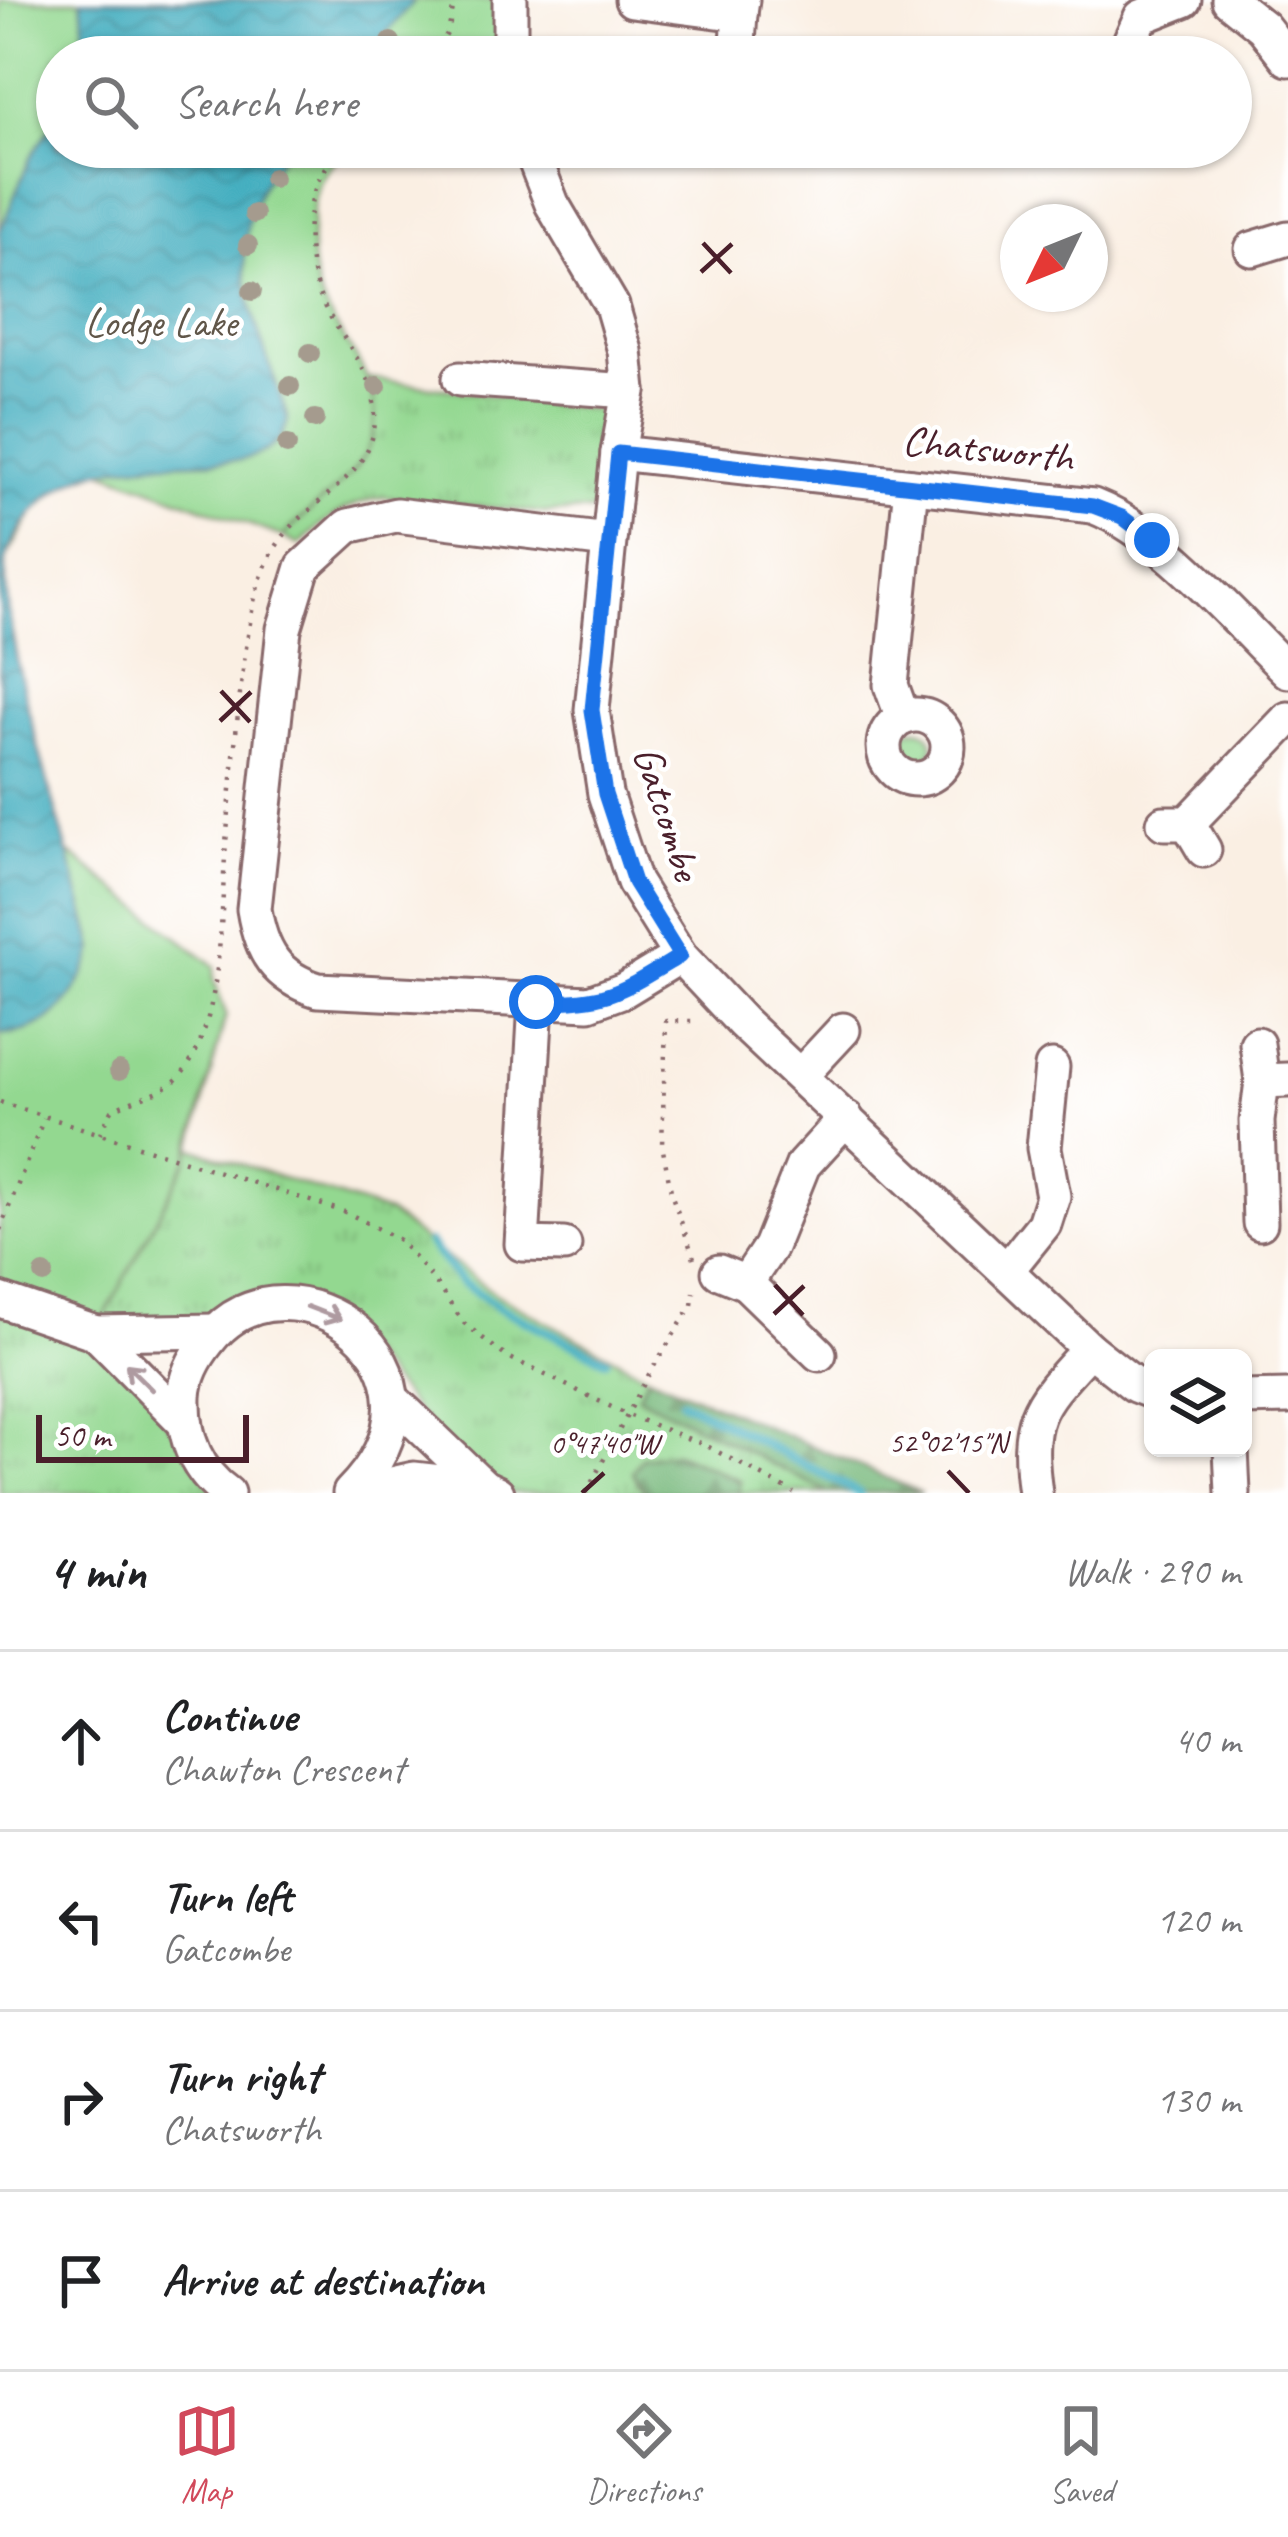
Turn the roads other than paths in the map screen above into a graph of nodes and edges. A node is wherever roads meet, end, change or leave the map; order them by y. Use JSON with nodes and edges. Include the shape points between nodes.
{"nodes":[{"id":1,"x":510,"y":0,"type":"edge"},
{"id":2,"x":632,"y":0,"type":"edge"},
{"id":3,"x":1184,"y":0,"type":"edge"},
{"id":4,"x":1229,"y":0,"type":"edge"},
{"id":5,"x":741,"y":7,"type":"edge"},
{"id":6,"x":1136,"y":8,"type":"edge"},
{"id":7,"x":510,"y":36,"type":"edge"},
{"id":8,"x":1288,"y":58,"type":"edge"},
{"id":9,"x":538,"y":168,"type":"edge"},
{"id":10,"x":1288,"y":238,"type":"edge"},
{"id":11,"x":1252,"y":249,"type":"dead end"},
{"id":12,"x":460,"y":379,"type":"dead end"},
{"id":13,"x":628,"y":391,"type":"junction"},
{"id":14,"x":618,"y":453,"type":"junction"},
{"id":15,"x":911,"y":486,"type":"junction"},
{"id":16,"x":608,"y":541,"type":"junction"},
{"id":17,"x":1288,"y":671,"type":"edge"},
{"id":18,"x":903,"y":718,"type":"dead end"},
{"id":19,"x":1288,"y":719,"type":"edge"},
{"id":20,"x":1185,"y":832,"type":"dead end"},
{"id":21,"x":680,"y":956,"type":"junction"},
{"id":22,"x":536,"y":1002,"type":"junction"},
{"id":23,"x":843,"y":1030,"type":"dead end"},
{"id":24,"x":1257,"y":1044,"type":"dead end"},
{"id":25,"x":1052,"y":1067,"type":"dead end"},
{"id":26,"x":802,"y":1074,"type":"junction"},
{"id":27,"x":1275,"y":1080,"type":"edge"},
{"id":28,"x":846,"y":1118,"type":"junction"},
{"id":29,"x":1260,"y":1223,"type":"dead end"},
{"id":30,"x":564,"y":1244,"type":"dead end"},
{"id":31,"x":1007,"y":1270,"type":"junction"},
{"id":32,"x":6,"y":1302,"type":"edge"},
{"id":33,"x":216,"y":1331,"type":"junction"},
{"id":34,"x":96,"y":1333,"type":"junction"},
{"id":35,"x":1089,"y":1348,"type":"junction"},
{"id":36,"x":819,"y":1354,"type":"dead end"},
{"id":37,"x":1144,"y":1388,"type":"edge"},
{"id":38,"x":1288,"y":1397,"type":"edge"},
{"id":39,"x":1252,"y":1398,"type":"edge"},
{"id":40,"x":392,"y":1399,"type":"junction"},
{"id":41,"x":183,"y":1421,"type":"junction"},
{"id":42,"x":1231,"y":1457,"type":"edge"},
{"id":43,"x":218,"y":1490,"type":"edge"},
{"id":44,"x":491,"y":1490,"type":"edge"},
{"id":45,"x":350,"y":1493,"type":"edge"},
{"id":46,"x":1035,"y":1493,"type":"edge"},
{"id":47,"x":1233,"y":1493,"type":"edge"}],
"edges":[{"from":1,"to":7,"type":"street"},
{"from":2,"to":5,"type":"street"},
{"from":3,"to":6,"type":"street"},
{"from":4,"to":8,"type":"street"},
{"from":9,"to":13,"type":"street","name":"Gatcombe","via":[[612,306]]},
{"from":10,"to":11,"type":"street"},
{"from":12,"to":13,"type":"street"},
{"from":13,"to":14,"type":"street","name":"Gatcombe"},
{"from":14,"to":15,"type":"street","name":"Chatsworth"},
{"from":14,"to":16,"type":"street","name":"Gatcombe"},
{"from":15,"to":17,"type":"street","name":"Chatsworth","via":[[1093,506],[1122,517]]},
{"from":15,"to":18,"type":"street","via":[[892,685]]},
{"from":16,"to":21,"type":"street","name":"Gatcombe","via":[[592,710],[605,794],[634,882]]},
{"from":16,"to":22,"type":"street","via":[[396,515],[349,526],[303,567],[284,629],[254,909],[259,940],[274,963],[318,990]]},
{"from":19,"to":20,"type":"street"},
{"from":21,"to":22,"type":"street","via":[[589,1003]]},
{"from":21,"to":26,"type":"street","name":"Gatcombe"},
{"from":22,"to":30,"type":"street","via":[[522,1244]]},
{"from":23,"to":26,"type":"street"},
{"from":24,"to":27,"type":"street"},
{"from":25,"to":31,"type":"street","via":[[1044,1148],[1053,1196],[1044,1224]]},
{"from":26,"to":28,"type":"street","name":"Gatcombe"},
{"from":27,"to":29,"type":"street","via":[[1257,1121]]},
{"from":28,"to":31,"type":"street","name":"Gatcombe"},
{"from":28,"to":36,"type":"street","via":[[803,1166],[770,1246],[714,1278]]},
{"from":31,"to":35,"type":"street","name":"Gatcombe"},
{"from":32,"to":34,"type":"street"},
{"from":33,"to":34,"type":"street"},
{"from":33,"to":40,"type":"street","one_way":true,"via":[[260,1308],[309,1306],[366,1339]]},
{"from":33,"to":41,"type":"street","via":[[184,1388]]},
{"from":41,"to":34,"type":"street","one_way":true},
{"from":35,"to":37,"type":"street","name":"Gatcombe"},
{"from":35,"to":46,"type":"street","via":[[1039,1404],[1030,1456]]},
{"from":38,"to":39,"type":"street"},
{"from":40,"to":44,"type":"street"},
{"from":40,"to":45,"type":"street","via":[[375,1467]]},
{"from":41,"to":43,"type":"street","via":[[193,1455]]},
{"from":42,"to":47,"type":"street"},
{"from":44,"to":45,"type":"street","via":[[414,1479]]}]}
